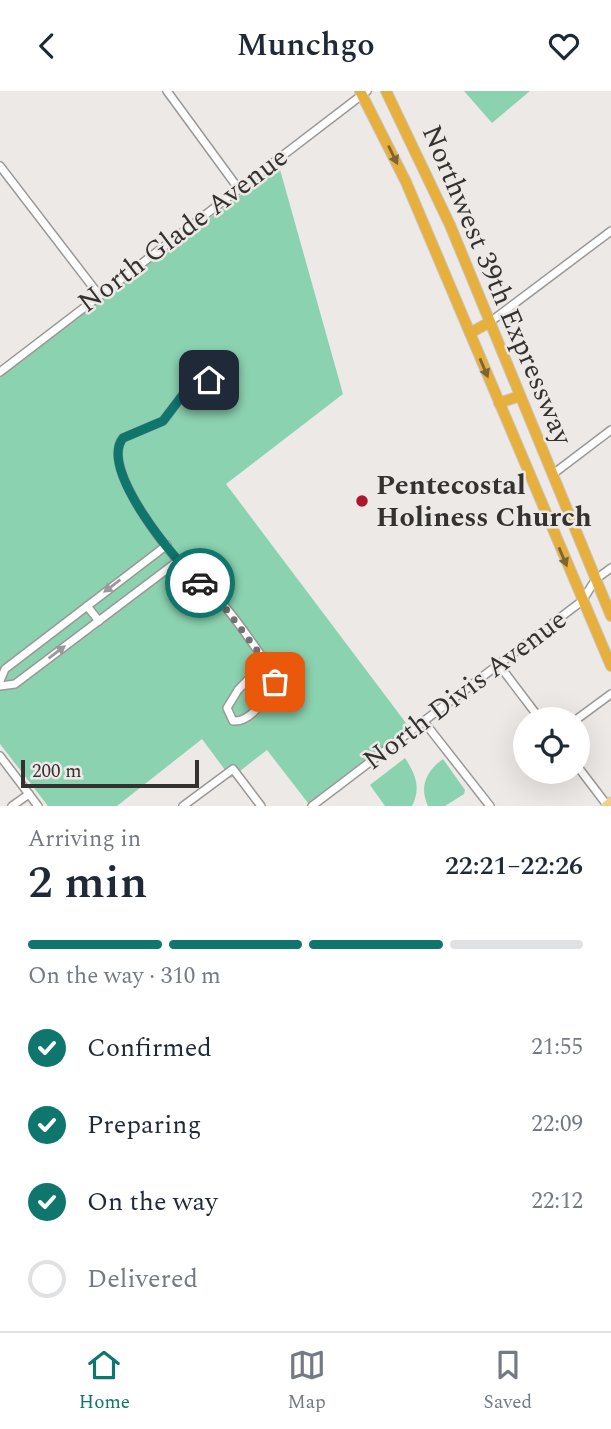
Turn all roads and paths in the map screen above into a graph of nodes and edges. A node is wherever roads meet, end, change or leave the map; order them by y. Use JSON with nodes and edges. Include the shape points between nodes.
{"nodes":[{"id":1,"x":167,"y":91,"type":"edge"},
{"id":2,"x":386,"y":91,"type":"edge"},
{"id":3,"x":363,"y":92,"type":"edge"},
{"id":4,"x":0,"y":166,"type":"edge"},
{"id":5,"x":238,"y":188,"type":"junction"},
{"id":6,"x":611,"y":231,"type":"edge"},
{"id":7,"x":99,"y":295,"type":"junction"},
{"id":8,"x":490,"y":322,"type":"junction"},
{"id":9,"x":470,"y":333,"type":"junction"},
{"id":10,"x":0,"y":372,"type":"edge"},
{"id":11,"x":209,"y":380,"type":"dead end"},
{"id":12,"x":520,"y":396,"type":"junction"},
{"id":13,"x":499,"y":403,"type":"junction"},
{"id":14,"x":611,"y":430,"type":"edge"},
{"id":15,"x":553,"y":474,"type":"junction"},
{"id":16,"x":167,"y":545,"type":"junction"},
{"id":17,"x":178,"y":561,"type":"junction"},
{"id":18,"x":611,"y":568,"type":"edge"},
{"id":19,"x":596,"y":579,"type":"junction"},
{"id":20,"x":582,"y":601,"type":"junction"},
{"id":21,"x":87,"y":605,"type":"junction"},
{"id":22,"x":611,"y":616,"type":"edge"},
{"id":23,"x":99,"y":621,"type":"junction"},
{"id":24,"x":265,"y":662,"type":"junction"},
{"id":25,"x":499,"y":665,"type":"junction"},
{"id":26,"x":611,"y":666,"type":"edge"},
{"id":27,"x":0,"y":684,"type":"edge"},
{"id":28,"x":611,"y":694,"type":"edge"},
{"id":29,"x":531,"y":707,"type":"edge"},
{"id":30,"x":590,"y":709,"type":"edge"},
{"id":31,"x":425,"y":723,"type":"junction"},
{"id":32,"x":0,"y":756,"type":"edge"},
{"id":33,"x":590,"y":782,"type":"edge"},
{"id":34,"x":29,"y":794,"type":"junction"},
{"id":35,"x":608,"y":805,"type":"edge"},
{"id":36,"x":12,"y":806,"type":"edge"},
{"id":37,"x":38,"y":806,"type":"edge"},
{"id":38,"x":183,"y":806,"type":"edge"},
{"id":39,"x":261,"y":806,"type":"edge"},
{"id":40,"x":312,"y":806,"type":"edge"},
{"id":41,"x":490,"y":806,"type":"edge"}],
"edges":[{"from":1,"to":5,"type":"street"},
{"from":2,"to":8,"type":"highway","name":"Northwest 39th Expressway","via":[[434,188]]},
{"from":3,"to":5,"type":"street","name":"North Glade Avenue"},
{"from":3,"to":9,"type":"highway","name":"Northwest 39th Expressway","one_way":true},
{"from":4,"to":7,"type":"street"},
{"from":5,"to":7,"type":"street","name":"North Glade Avenue"},
{"from":6,"to":8,"type":"street"},
{"from":7,"to":10,"type":"street","name":"North Glade Avenue"},
{"from":8,"to":9,"type":"highway"},
{"from":8,"to":12,"type":"highway","name":"Northwest 39th Expressway"},
{"from":9,"to":13,"type":"highway","name":"Northwest 39th Expressway","one_way":true},
{"from":11,"to":16,"type":"street","via":[[185,392],[163,421],[123,438],[117,452],[132,497]]},
{"from":12,"to":13,"type":"highway"},
{"from":12,"to":15,"type":"highway","name":"Northwest 39th Expressway"},
{"from":13,"to":20,"type":"highway","name":"Northwest 39th Expressway","one_way":true},
{"from":14,"to":15,"type":"street"},
{"from":15,"to":19,"type":"highway","name":"Northwest 39th Expressway"},
{"from":16,"to":17,"type":"street"},
{"from":16,"to":21,"type":"street","one_way":true},
{"from":17,"to":23,"type":"street"},
{"from":17,"to":24,"type":"street","via":[[220,601]]},
{"from":18,"to":19,"type":"street","name":"North Divis Avenue"},
{"from":19,"to":20,"type":"street","name":"North Divis Avenue"},
{"from":19,"to":22,"type":"highway","name":"Northwest 39th Expressway"},
{"from":20,"to":25,"type":"street","name":"North Divis Avenue"},
{"from":20,"to":26,"type":"highway","name":"Northwest 39th Expressway"},
{"from":21,"to":23,"type":"street"},
{"from":21,"to":27,"type":"street","via":[[5,669]]},
{"from":27,"to":23,"type":"street","one_way":true,"via":[[15,684]]},
{"from":24,"to":24,"type":"street","via":[[231,699],[227,708],[233,720],[248,718],[275,682]]},
{"from":25,"to":29,"type":"street"},
{"from":25,"to":31,"type":"street","name":"North Divis Avenue"},
{"from":28,"to":30,"type":"street"},
{"from":31,"to":40,"type":"street","name":"North Divis Avenue"},
{"from":31,"to":41,"type":"street"},
{"from":32,"to":34,"type":"street"},
{"from":33,"to":35,"type":"street"},
{"from":34,"to":36,"type":"street"},
{"from":34,"to":37,"type":"street"},
{"from":38,"to":39,"type":"street","via":[[233,769]]}]}
